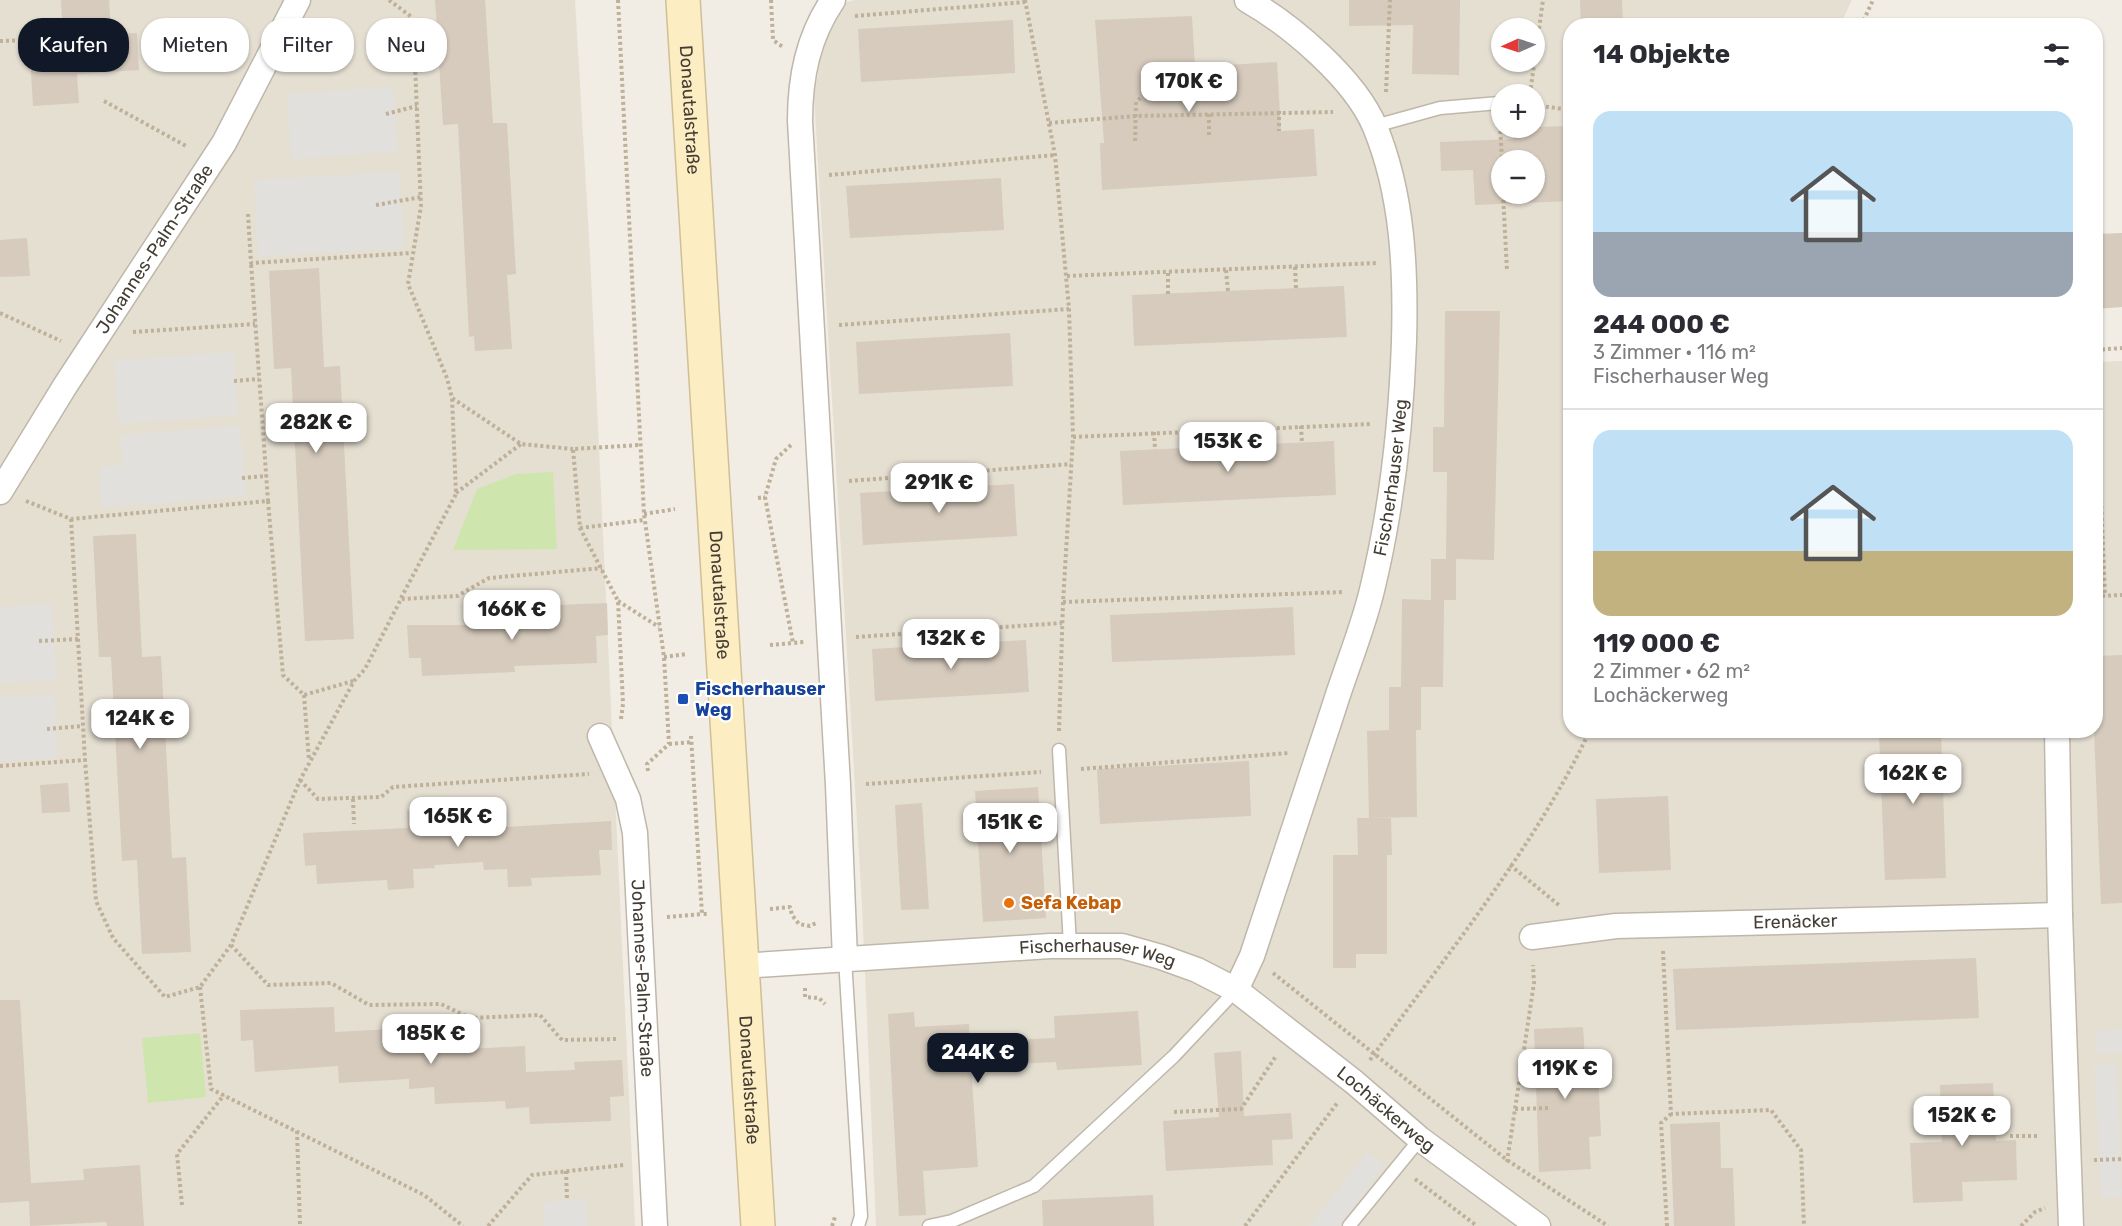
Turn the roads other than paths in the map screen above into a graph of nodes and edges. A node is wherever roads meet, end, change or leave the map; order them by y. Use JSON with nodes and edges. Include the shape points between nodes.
{"nodes":[{"id":1,"x":298,"y":0,"type":"edge"},
{"id":2,"x":683,"y":0,"type":"edge"},
{"id":3,"x":1246,"y":0,"type":"edge"},
{"id":4,"x":828,"y":9,"type":"edge"},
{"id":5,"x":1491,"y":104,"type":"edge"},
{"id":6,"x":1371,"y":119,"type":"junction"},
{"id":7,"x":0,"y":491,"type":"edge"},
{"id":8,"x":600,"y":736,"type":"dead end"},
{"id":9,"x":2057,"y":738,"type":"edge"},
{"id":10,"x":1059,"y":750,"type":"road end"},
{"id":11,"x":2060,"y":915,"type":"junction"},
{"id":12,"x":1532,"y":937,"type":"road end"},
{"id":13,"x":1070,"y":945,"type":"junction"},
{"id":14,"x":845,"y":960,"type":"junction"},
{"id":15,"x":741,"y":966,"type":"junction"},
{"id":16,"x":1236,"y":990,"type":"junction"},
{"id":17,"x":1420,"y":1139,"type":"junction"},
{"id":18,"x":655,"y":1226,"type":"edge"},
{"id":19,"x":758,"y":1226,"type":"edge"},
{"id":20,"x":858,"y":1226,"type":"edge"},
{"id":21,"x":930,"y":1226,"type":"edge"},
{"id":22,"x":1349,"y":1226,"type":"edge"},
{"id":23,"x":1538,"y":1226,"type":"edge"},
{"id":24,"x":2072,"y":1226,"type":"edge"}],
"edges":[{"from":1,"to":7,"type":"street","name":"Johannes-Palm-Straße","via":[[212,160]]},
{"from":2,"to":15,"type":"main road","name":"Donautalstraße"},
{"from":3,"to":6,"type":"street","name":"Fischerhauser Weg","via":[[1310,46],[1341,77]]},
{"from":4,"to":14,"type":"street","via":[[805,64],[800,108]]},
{"from":5,"to":6,"type":"lane"},
{"from":6,"to":16,"type":"street","name":"Fischerhauser Weg","via":[[1397,200],[1404,262],[1401,423],[1390,498],[1372,591],[1252,956]]},
{"from":8,"to":18,"type":"street","name":"Johannes-Palm-Straße","via":[[628,799],[633,822]]},
{"from":9,"to":11,"type":"street"},
{"from":10,"to":13,"type":"lane"},
{"from":11,"to":12,"type":"street","name":"Erenäcker","via":[[1662,924]]},
{"from":11,"to":24,"type":"street"},
{"from":13,"to":14,"type":"street","name":"Fischerhauser Weg"},
{"from":13,"to":16,"type":"street","name":"Fischerhauser Weg","via":[[1122,946],[1197,970]]},
{"from":14,"to":15,"type":"street","name":"Fischerhauser Weg"},
{"from":14,"to":20,"type":"lane","via":[[861,1216]]},
{"from":15,"to":19,"type":"main road","name":"Donautalstraße"},
{"from":16,"to":17,"type":"street","name":"Lochäckerweg"},
{"from":16,"to":21,"type":"lane","name":"Fischerhauser Weg","via":[[1174,1056],[1034,1186],[952,1221]]},
{"from":17,"to":22,"type":"lane"},
{"from":17,"to":23,"type":"street","name":"Lochäckerweg"}]}
